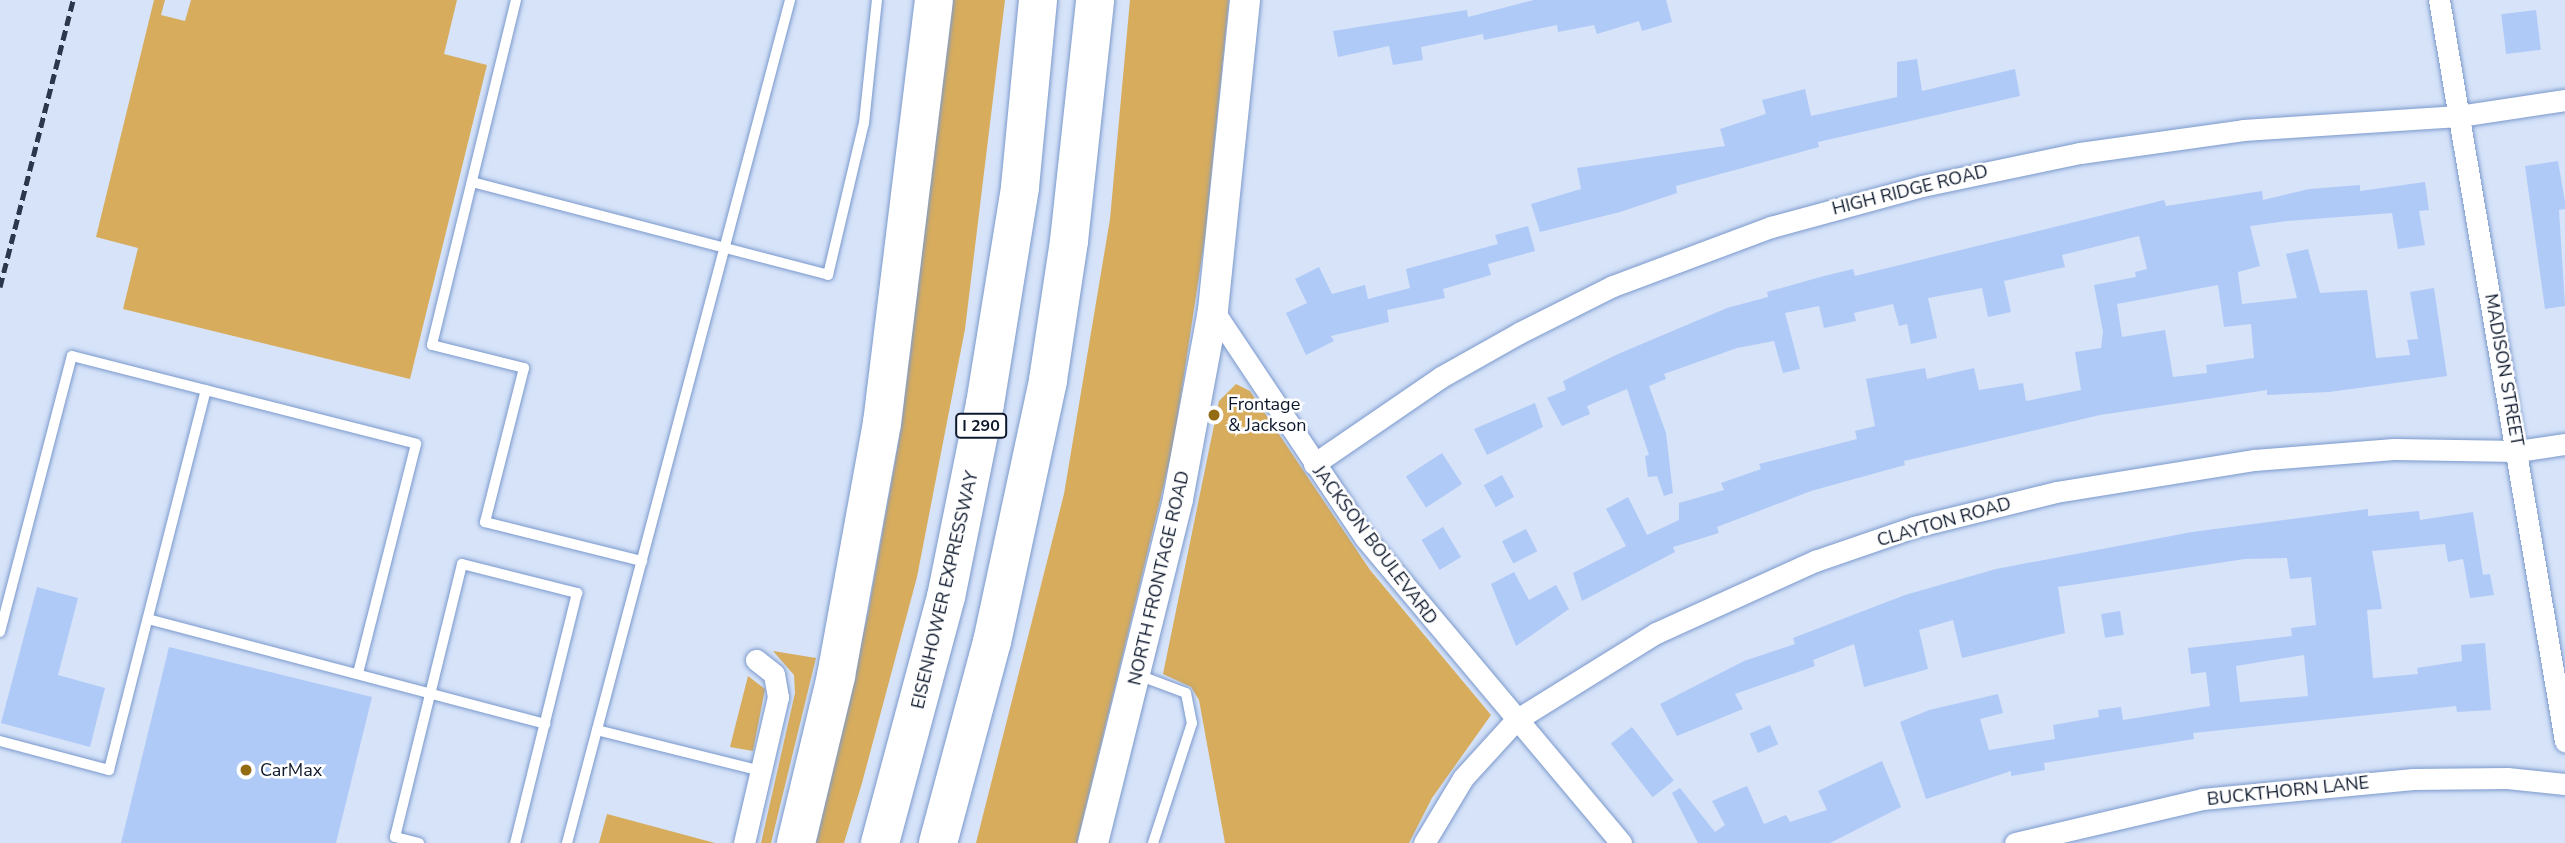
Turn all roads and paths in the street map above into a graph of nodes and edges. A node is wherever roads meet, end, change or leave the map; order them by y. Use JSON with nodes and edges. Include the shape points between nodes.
{"nodes":[{"id":1,"x":516,"y":0,"type":"edge"},
{"id":2,"x":790,"y":0,"type":"edge"},
{"id":3,"x":877,"y":0,"type":"edge"},
{"id":4,"x":933,"y":0,"type":"edge"},
{"id":5,"x":1038,"y":0,"type":"edge"},
{"id":6,"x":1094,"y":0,"type":"edge"},
{"id":7,"x":1245,"y":0,"type":"edge"},
{"id":8,"x":2439,"y":0,"type":"edge"},
{"id":9,"x":2565,"y":100,"type":"edge"},
{"id":10,"x":2459,"y":116,"type":"junction"},
{"id":11,"x":471,"y":182,"type":"junction"},
{"id":12,"x":724,"y":248,"type":"junction"},
{"id":13,"x":1213,"y":310,"type":"junction"},
{"id":14,"x":206,"y":390,"type":"junction"},
{"id":15,"x":2565,"y":444,"type":"edge"},
{"id":16,"x":2518,"y":451,"type":"junction"},
{"id":17,"x":1314,"y":464,"type":"junction"},
{"id":18,"x":642,"y":561,"type":"junction"},
{"id":19,"x":148,"y":619,"type":"junction"},
{"id":20,"x":0,"y":632,"type":"edge"},
{"id":21,"x":756,"y":660,"type":"dead end"},
{"id":22,"x":358,"y":674,"type":"junction"},
{"id":23,"x":1138,"y":675,"type":"junction"},
{"id":24,"x":430,"y":694,"type":"junction"},
{"id":25,"x":1516,"y":720,"type":"junction"},
{"id":26,"x":545,"y":723,"type":"junction"},
{"id":27,"x":597,"y":730,"type":"junction"},
{"id":28,"x":0,"y":741,"type":"edge"},
{"id":29,"x":2565,"y":741,"type":"edge"},
{"id":30,"x":762,"y":771,"type":"junction"},
{"id":31,"x":2565,"y":784,"type":"edge"},
{"id":32,"x":419,"y":843,"type":"edge"},
{"id":33,"x":515,"y":843,"type":"edge"},
{"id":34,"x":567,"y":843,"type":"edge"},
{"id":35,"x":744,"y":843,"type":"edge"},
{"id":36,"x":796,"y":843,"type":"edge"},
{"id":37,"x":880,"y":843,"type":"edge"},
{"id":38,"x":938,"y":843,"type":"edge"},
{"id":39,"x":1093,"y":843,"type":"edge"},
{"id":40,"x":1153,"y":843,"type":"edge"},
{"id":41,"x":1424,"y":843,"type":"edge"},
{"id":42,"x":1621,"y":843,"type":"edge"},
{"id":43,"x":2015,"y":843,"type":"edge"}],
"edges":[{"from":1,"to":11,"type":"lane"},
{"from":2,"to":12,"type":"lane"},
{"from":3,"to":12,"type":"lane","via":[[864,122],[828,275]]},
{"from":4,"to":36,"type":"highway","via":[[882,423],[836,676]]},
{"from":5,"to":37,"type":"highway","name":"EISENHOWER EXPRESSWAY","number":"I 290","via":[[1020,187],[985,404],[946,597]]},
{"from":6,"to":38,"type":"highway","via":[[1069,241],[1048,380],[999,615]]},
{"from":7,"to":13,"type":"main road"},
{"from":8,"to":10,"type":"street","name":"MADISON STREET"},
{"from":9,"to":10,"type":"street","name":"HIGH RIDGE ROAD"},
{"from":10,"to":16,"type":"street","name":"MADISON STREET"},
{"from":10,"to":17,"type":"street","name":"HIGH RIDGE ROAD","via":[[2244,130],[2080,153],[1922,186],[1771,227],[1613,286],[1518,333],[1441,377]]},
{"from":11,"to":12,"type":"lane"},
{"from":11,"to":18,"type":"lane","via":[[432,345],[524,368],[485,522]]},
{"from":12,"to":18,"type":"lane"},
{"from":13,"to":17,"type":"street","name":"JACKSON BOULEVARD"},
{"from":13,"to":23,"type":"main road","name":"NORTH FRONTAGE ROAD"},
{"from":14,"to":19,"type":"lane"},
{"from":14,"to":20,"type":"lane","via":[[72,356]]},
{"from":14,"to":22,"type":"lane","via":[[416,444]]},
{"from":15,"to":16,"type":"street","name":"CLAYTON ROAD"},
{"from":16,"to":25,"type":"street","name":"CLAYTON ROAD","via":[[2394,449],[2254,460],[2056,492],[1914,527],[1815,561],[1656,634]]},
{"from":16,"to":29,"type":"street","name":"MADISON STREET"},
{"from":17,"to":25,"type":"street","name":"JACKSON BOULEVARD","via":[[1399,580]]},
{"from":18,"to":27,"type":"lane"},
{"from":19,"to":22,"type":"lane"},
{"from":19,"to":28,"type":"lane","via":[[109,770]]},
{"from":21,"to":30,"type":"street","via":[[768,667],[778,685]]},
{"from":22,"to":24,"type":"lane"},
{"from":23,"to":39,"type":"main road","name":"NORTH FRONTAGE ROAD"},
{"from":23,"to":40,"type":"lane","via":[[1186,693],[1192,723]]},
{"from":24,"to":26,"type":"lane"},
{"from":24,"to":26,"type":"lane","via":[[462,564],[566,590],[577,593]]},
{"from":24,"to":32,"type":"lane","via":[[395,837]]},
{"from":25,"to":41,"type":"street","name":"CLAYTON ROAD","via":[[1463,778]]},
{"from":25,"to":42,"type":"street","name":"JACKSON BOULEVARD"},
{"from":26,"to":33,"type":"lane"},
{"from":27,"to":30,"type":"lane"},
{"from":27,"to":34,"type":"lane"},
{"from":30,"to":35,"type":"street"},
{"from":31,"to":43,"type":"street","name":"BUCKTHORN LANE","via":[[2507,778],[2413,779],[2202,799]]}]}
